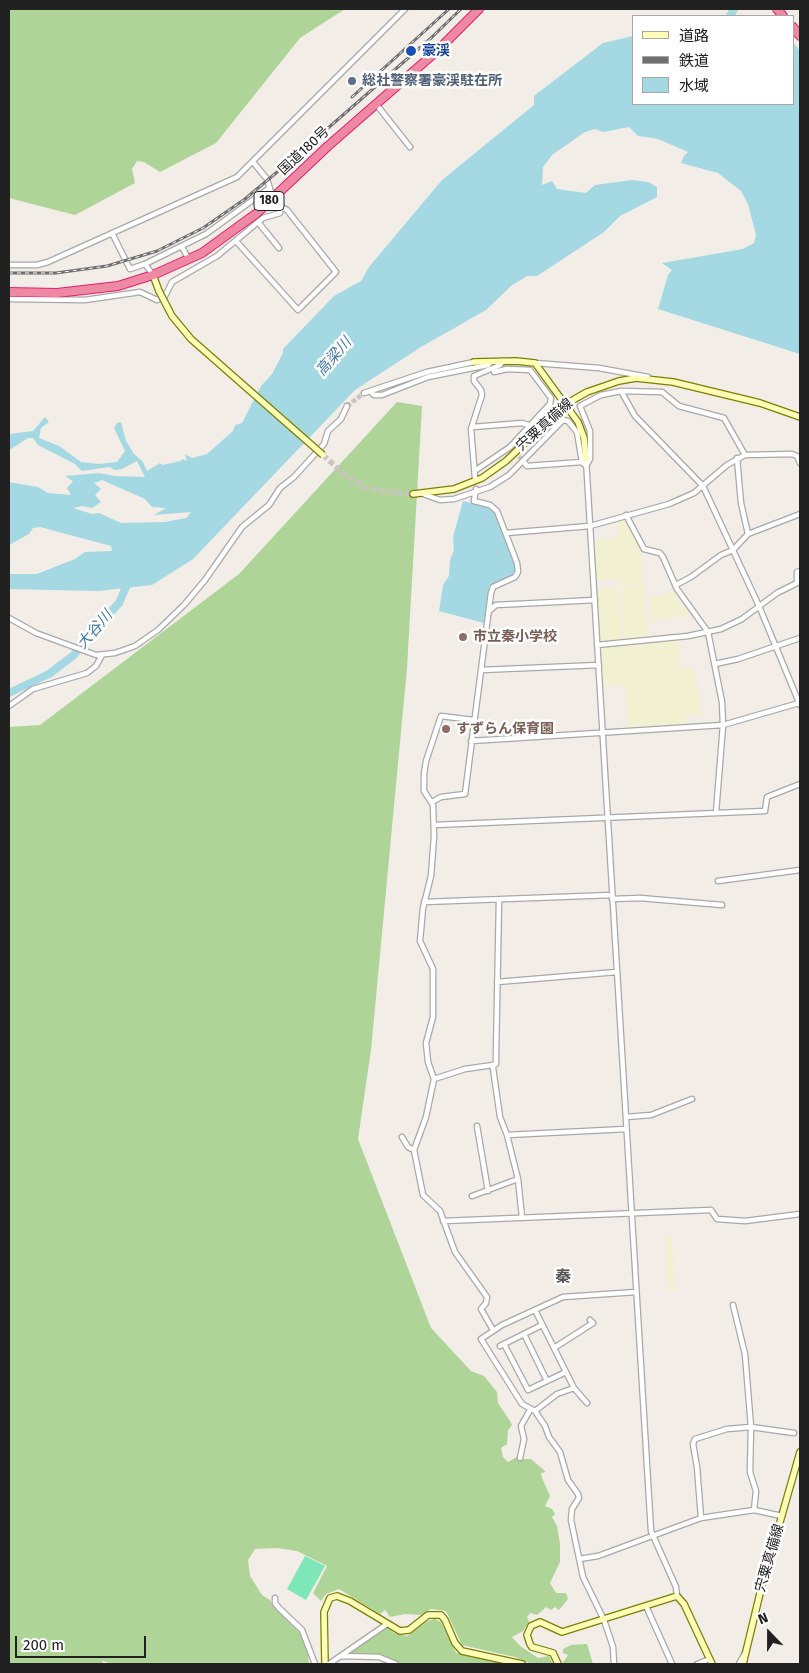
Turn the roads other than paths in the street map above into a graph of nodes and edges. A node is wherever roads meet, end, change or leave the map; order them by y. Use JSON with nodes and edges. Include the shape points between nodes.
{"nodes":[{"id":1,"x":406,"y":9,"type":"edge"},
{"id":2,"x":479,"y":9,"type":"edge"},
{"id":3,"x":376,"y":104,"type":"junction"},
{"id":4,"x":410,"y":147,"type":"dead end"},
{"id":5,"x":253,"y":162,"type":"junction"},
{"id":6,"x":273,"y":192,"type":"junction"},
{"id":7,"x":281,"y":207,"type":"junction"},
{"id":8,"x":258,"y":222,"type":"junction"},
{"id":9,"x":112,"y":233,"type":"junction"},
{"id":10,"x":236,"y":241,"type":"junction"},
{"id":11,"x":182,"y":247,"type":"junction"},
{"id":12,"x":279,"y":248,"type":"dead end"},
{"id":13,"x":187,"y":256,"type":"dead end"},
{"id":14,"x":145,"y":264,"type":"junction"},
{"id":15,"x":9,"y":265,"type":"edge"},
{"id":16,"x":153,"y":275,"type":"junction"},
{"id":17,"x":9,"y":292,"type":"edge"},
{"id":18,"x":9,"y":299,"type":"edge"},
{"id":19,"x":492,"y":361,"type":"junction"},
{"id":20,"x":503,"y":361,"type":"junction"},
{"id":21,"x":474,"y":362,"type":"joint"},
{"id":22,"x":535,"y":363,"type":"junction"},
{"id":23,"x":494,"y":372,"type":"dead end"},
{"id":24,"x":665,"y":381,"type":"junction"},
{"id":25,"x":621,"y":391,"type":"junction"},
{"id":26,"x":370,"y":392,"type":"tunnel mouth"},
{"id":27,"x":364,"y":393,"type":"tunnel mouth"},
{"id":28,"x":566,"y":404,"type":"junction"},
{"id":29,"x":347,"y":406,"type":"tunnel mouth"},
{"id":30,"x":800,"y":417,"type":"edge"},
{"id":31,"x":472,"y":426,"type":"junction"},
{"id":32,"x":528,"y":426,"type":"junction"},
{"id":33,"x":323,"y":455,"type":"tunnel mouth"},
{"id":34,"x":745,"y":455,"type":"junction"},
{"id":35,"x":737,"y":458,"type":"junction"},
{"id":36,"x":584,"y":460,"type":"junction"},
{"id":37,"x":524,"y":461,"type":"junction"},
{"id":38,"x":800,"y":463,"type":"edge"},
{"id":39,"x":586,"y":466,"type":"junction"},
{"id":40,"x":476,"y":470,"type":"junction"},
{"id":41,"x":475,"y":478,"type":"dead end"},
{"id":42,"x":703,"y":486,"type":"junction"},
{"id":43,"x":476,"y":491,"type":"junction"},
{"id":44,"x":413,"y":494,"type":"tunnel mouth"},
{"id":45,"x":423,"y":494,"type":"junction"},
{"id":46,"x":800,"y":514,"type":"edge"},
{"id":47,"x":626,"y":516,"type":"junction"},
{"id":48,"x":590,"y":526,"type":"junction"},
{"id":49,"x":506,"y":533,"type":"junction"},
{"id":50,"x":748,"y":534,"type":"junction"},
{"id":51,"x":733,"y":550,"type":"junction"},
{"id":52,"x":800,"y":571,"type":"edge"},
{"id":53,"x":676,"y":586,"type":"junction"},
{"id":54,"x":595,"y":600,"type":"junction"},
{"id":55,"x":759,"y":606,"type":"junction"},
{"id":56,"x":489,"y":611,"type":"junction"},
{"id":57,"x":9,"y":618,"type":"edge"},
{"id":58,"x":708,"y":632,"type":"junction"},
{"id":59,"x":800,"y":638,"type":"edge"},
{"id":60,"x":597,"y":645,"type":"junction"},
{"id":61,"x":775,"y":646,"type":"junction"},
{"id":62,"x":102,"y":655,"type":"junction"},
{"id":63,"x":714,"y":664,"type":"junction"},
{"id":64,"x":598,"y":665,"type":"junction"},
{"id":65,"x":481,"y":670,"type":"junction"},
{"id":66,"x":800,"y":704,"type":"edge"},
{"id":67,"x":9,"y":706,"type":"edge"},
{"id":68,"x":473,"y":720,"type":"junction"},
{"id":69,"x":723,"y":725,"type":"junction"},
{"id":70,"x":602,"y":732,"type":"junction"},
{"id":71,"x":471,"y":741,"type":"junction"},
{"id":72,"x":800,"y":784,"type":"edge"},
{"id":73,"x":432,"y":802,"type":"junction"},
{"id":74,"x":716,"y":813,"type":"junction"},
{"id":75,"x":608,"y":817,"type":"junction"},
{"id":76,"x":434,"y":825,"type":"junction"},
{"id":77,"x":800,"y":870,"type":"edge"},
{"id":78,"x":718,"y":881,"type":"dead end"},
{"id":79,"x":612,"y":897,"type":"junction"},
{"id":80,"x":499,"y":900,"type":"junction"},
{"id":81,"x":424,"y":902,"type":"junction"},
{"id":82,"x":722,"y":905,"type":"dead end"},
{"id":83,"x":617,"y":972,"type":"junction"},
{"id":84,"x":497,"y":982,"type":"junction"},
{"id":85,"x":493,"y":1065,"type":"junction"},
{"id":86,"x":434,"y":1079,"type":"junction"},
{"id":87,"x":692,"y":1099,"type":"dead end"},
{"id":88,"x":626,"y":1117,"type":"junction"},
{"id":89,"x":477,"y":1126,"type":"dead end"},
{"id":90,"x":626,"y":1128,"type":"junction"},
{"id":91,"x":507,"y":1135,"type":"junction"},
{"id":92,"x":402,"y":1137,"type":"dead end"},
{"id":93,"x":414,"y":1150,"type":"junction"},
{"id":94,"x":518,"y":1179,"type":"junction"},
{"id":95,"x":488,"y":1191,"type":"junction"},
{"id":96,"x":472,"y":1196,"type":"dead end"},
{"id":97,"x":631,"y":1214,"type":"junction"},
{"id":98,"x":800,"y":1214,"type":"edge"},
{"id":99,"x":522,"y":1218,"type":"junction"},
{"id":100,"x":443,"y":1221,"type":"junction"},
{"id":101,"x":636,"y":1292,"type":"junction"},
{"id":102,"x":733,"y":1305,"type":"dead end"},
{"id":103,"x":535,"y":1310,"type":"junction"},
{"id":104,"x":590,"y":1320,"type":"dead end"},
{"id":105,"x":542,"y":1325,"type":"junction"},
{"id":106,"x":493,"y":1330,"type":"junction"},
{"id":107,"x":524,"y":1334,"type":"junction"},
{"id":108,"x":554,"y":1348,"type":"junction"},
{"id":109,"x":566,"y":1372,"type":"junction"},
{"id":110,"x":547,"y":1381,"type":"junction"},
{"id":111,"x":574,"y":1388,"type":"junction"},
{"id":112,"x":587,"y":1403,"type":"dead end"},
{"id":113,"x":532,"y":1411,"type":"junction"},
{"id":114,"x":751,"y":1427,"type":"junction"},
{"id":115,"x":794,"y":1433,"type":"dead end"},
{"id":116,"x":800,"y":1452,"type":"edge"},
{"id":117,"x":520,"y":1458,"type":"dead end"},
{"id":118,"x":754,"y":1510,"type":"junction"},
{"id":119,"x":782,"y":1516,"type":"junction"},
{"id":120,"x":701,"y":1518,"type":"junction"},
{"id":121,"x":652,"y":1537,"type":"junction"},
{"id":122,"x":579,"y":1559,"type":"junction"},
{"id":123,"x":678,"y":1596,"type":"junction"},
{"id":124,"x":275,"y":1598,"type":"dead end"},
{"id":125,"x":646,"y":1606,"type":"junction"},
{"id":126,"x":604,"y":1620,"type":"junction"},
{"id":127,"x":387,"y":1624,"type":"junction"},
{"id":128,"x":340,"y":1656,"type":"junction"},
{"id":129,"x":709,"y":1662,"type":"edge"},
{"id":130,"x":316,"y":1664,"type":"edge"},
{"id":131,"x":327,"y":1664,"type":"edge"},
{"id":132,"x":396,"y":1664,"type":"edge"},
{"id":133,"x":522,"y":1664,"type":"edge"},
{"id":134,"x":558,"y":1664,"type":"edge"},
{"id":135,"x":614,"y":1664,"type":"edge"},
{"id":136,"x":672,"y":1664,"type":"edge"},
{"id":137,"x":697,"y":1664,"type":"edge"},
{"id":138,"x":741,"y":1664,"type":"edge"}],
"edges":[{"from":1,"to":5,"type":"street"},
{"from":2,"to":3,"type":"highway","name":"国道180号","number":"180"},
{"from":3,"to":4,"type":"street"},
{"from":3,"to":6,"type":"highway","name":"国道180号","number":"180"},
{"from":5,"to":6,"type":"street"},
{"from":5,"to":9,"type":"street","via":[[236,177]]},
{"from":6,"to":7,"type":"street"},
{"from":6,"to":11,"type":"street","via":[[265,190],[217,227]]},
{"from":6,"to":16,"type":"highway","name":"国道180号","number":"180","via":[[244,224],[202,253]]},
{"from":7,"to":8,"type":"street","via":[[280,213],[266,216]]},
{"from":7,"to":10,"type":"street","via":[[336,272],[298,310]]},
{"from":8,"to":10,"type":"street"},
{"from":8,"to":12,"type":"street"},
{"from":9,"to":14,"type":"street","via":[[130,269]]},
{"from":9,"to":15,"type":"street","via":[[48,262]]},
{"from":10,"to":18,"type":"street","via":[[172,282],[165,296],[158,300],[140,292],[85,300]]},
{"from":11,"to":13,"type":"street"},
{"from":11,"to":14,"type":"street"},
{"from":14,"to":16,"type":"street"},
{"from":16,"to":17,"type":"highway","name":"国道180号","number":"180","via":[[103,289],[57,293]]},
{"from":16,"to":33,"type":"main road","bridge":true,"via":[[172,316],[190,339]]},
{"from":19,"to":20,"type":"main road"},
{"from":19,"to":21,"type":"main road"},
{"from":19,"to":26,"type":"street","via":[[428,377],[382,395]]},
{"from":20,"to":22,"type":"main road"},
{"from":20,"to":31,"type":"street","via":[[474,376],[482,395]]},
{"from":21,"to":27,"type":"street","via":[[427,372]]},
{"from":22,"to":24,"type":"street","via":[[599,368]]},
{"from":22,"to":28,"type":"main road"},
{"from":23,"to":32,"type":"street","via":[[530,370],[551,398],[550,404]]},
{"from":24,"to":28,"type":"main road","name":"宍粟真備線","via":[[636,378],[619,381],[587,392]]},
{"from":24,"to":30,"type":"main road","name":"宍粟真備線"},
{"from":25,"to":34,"type":"street","via":[[662,392],[679,406],[724,418]]},
{"from":25,"to":39,"type":"street","via":[[601,395],[580,406],[590,431],[590,459]]},
{"from":25,"to":42,"type":"street","via":[[635,416]]},
{"from":28,"to":36,"type":"main road","via":[[582,429]]},
{"from":28,"to":45,"type":"main road","name":"宍粟真備線","via":[[493,471],[454,489]]},
{"from":29,"to":62,"type":"street","via":[[341,419],[328,431],[324,444],[280,488],[269,505],[242,527],[205,580],[173,617],[135,646]]},
{"from":31,"to":32,"type":"street","via":[[522,423]]},
{"from":31,"to":40,"type":"street"},
{"from":32,"to":40,"type":"street","via":[[510,447]]},
{"from":34,"to":35,"type":"street"},
{"from":34,"to":38,"type":"street","via":[[792,454]]},
{"from":35,"to":42,"type":"street"},
{"from":35,"to":50,"type":"street"},
{"from":36,"to":37,"type":"street","via":[[527,466]]},
{"from":36,"to":37,"type":"street","via":[[577,432],[563,420]]},
{"from":36,"to":39,"type":"street"},
{"from":37,"to":43,"type":"street","via":[[509,475]]},
{"from":39,"to":48,"type":"street"},
{"from":40,"to":41,"type":"street"},
{"from":42,"to":47,"type":"street","via":[[668,504]]},
{"from":42,"to":51,"type":"street"},
{"from":43,"to":45,"type":"street","via":[[440,500]]},
{"from":43,"to":49,"type":"street","via":[[474,501],[490,505],[497,511]]},
{"from":44,"to":45,"type":"main road","name":"宍粟真備線"},
{"from":46,"to":50,"type":"street"},
{"from":47,"to":48,"type":"street"},
{"from":47,"to":53,"type":"street","via":[[644,549],[660,553],[663,557]]},
{"from":48,"to":49,"type":"street"},
{"from":48,"to":54,"type":"street"},
{"from":49,"to":56,"type":"street","via":[[518,562],[518,572],[515,577],[493,587]]},
{"from":50,"to":51,"type":"street"},
{"from":51,"to":53,"type":"street"},
{"from":51,"to":55,"type":"street"},
{"from":52,"to":55,"type":"street","via":[[797,572],[797,583]]},
{"from":53,"to":58,"type":"street"},
{"from":54,"to":56,"type":"street","via":[[496,605]]},
{"from":54,"to":60,"type":"street"},
{"from":55,"to":58,"type":"street","via":[[742,620]]},
{"from":55,"to":61,"type":"street"},
{"from":56,"to":65,"type":"street"},
{"from":57,"to":62,"type":"street","via":[[36,633]]},
{"from":58,"to":60,"type":"street"},
{"from":58,"to":63,"type":"street"},
{"from":59,"to":61,"type":"street"},
{"from":60,"to":64,"type":"street"},
{"from":61,"to":63,"type":"street"},
{"from":61,"to":66,"type":"street"},
{"from":62,"to":67,"type":"street","via":[[87,673],[33,689]]},
{"from":63,"to":69,"type":"street"},
{"from":64,"to":65,"type":"street"},
{"from":64,"to":70,"type":"street"},
{"from":65,"to":68,"type":"street"},
{"from":66,"to":69,"type":"street"},
{"from":68,"to":71,"type":"street"},
{"from":68,"to":73,"type":"street","via":[[441,716],[438,720],[424,780],[425,793]]},
{"from":69,"to":70,"type":"street"},
{"from":69,"to":74,"type":"street"},
{"from":70,"to":71,"type":"street"},
{"from":70,"to":75,"type":"street"},
{"from":71,"to":73,"type":"street","via":[[465,794],[441,797]]},
{"from":72,"to":74,"type":"street","via":[[767,797],[765,811]]},
{"from":73,"to":76,"type":"street"},
{"from":74,"to":75,"type":"street"},
{"from":75,"to":76,"type":"street"},
{"from":75,"to":79,"type":"street"},
{"from":76,"to":81,"type":"street","via":[[431,876]]},
{"from":77,"to":78,"type":"street"},
{"from":79,"to":80,"type":"street"},
{"from":79,"to":82,"type":"street"},
{"from":79,"to":83,"type":"street"},
{"from":80,"to":81,"type":"street"},
{"from":80,"to":84,"type":"street"},
{"from":81,"to":86,"type":"street","via":[[420,941],[433,969],[433,1017],[426,1043]]},
{"from":83,"to":84,"type":"street"},
{"from":83,"to":88,"type":"street"},
{"from":84,"to":85,"type":"street","via":[[496,1064]]},
{"from":85,"to":86,"type":"street","via":[[465,1069]]},
{"from":85,"to":91,"type":"street","via":[[500,1117]]},
{"from":86,"to":93,"type":"street","via":[[426,1118]]},
{"from":87,"to":88,"type":"street","via":[[651,1116]]},
{"from":88,"to":90,"type":"street"},
{"from":89,"to":95,"type":"street"},
{"from":90,"to":91,"type":"street"},
{"from":90,"to":97,"type":"street"},
{"from":91,"to":94,"type":"street"},
{"from":92,"to":93,"type":"street"},
{"from":93,"to":100,"type":"street","via":[[423,1194],[437,1207]]},
{"from":94,"to":95,"type":"street"},
{"from":94,"to":99,"type":"street"},
{"from":95,"to":96,"type":"street"},
{"from":97,"to":98,"type":"street","via":[[711,1210],[717,1219],[745,1222]]},
{"from":97,"to":99,"type":"street"},
{"from":97,"to":101,"type":"street"},
{"from":99,"to":100,"type":"street"},
{"from":100,"to":106,"type":"street","via":[[455,1252],[487,1297],[481,1309]]},
{"from":101,"to":103,"type":"street","via":[[571,1295]]},
{"from":101,"to":121,"type":"street"},
{"from":102,"to":114,"type":"street","via":[[745,1354]]},
{"from":103,"to":105,"type":"street"},
{"from":103,"to":106,"type":"street"},
{"from":104,"to":108,"type":"street","via":[[593,1323]]},
{"from":105,"to":107,"type":"street"},
{"from":105,"to":108,"type":"street"},
{"from":106,"to":113,"type":"street","via":[[482,1339],[522,1404]]},
{"from":107,"to":110,"type":"street"},
{"from":107,"to":110,"type":"street","via":[[502,1345],[528,1390]]},
{"from":108,"to":109,"type":"street"},
{"from":109,"to":110,"type":"street"},
{"from":109,"to":111,"type":"street"},
{"from":111,"to":112,"type":"street"},
{"from":111,"to":113,"type":"street","via":[[557,1394]]},
{"from":113,"to":117,"type":"street","via":[[521,1426],[524,1439]]},
{"from":113,"to":122,"type":"street","via":[[560,1452],[568,1480],[578,1494],[571,1514]]},
{"from":114,"to":115,"type":"street"},
{"from":114,"to":118,"type":"street","via":[[750,1472],[756,1491]]},
{"from":114,"to":120,"type":"street","via":[[727,1429],[693,1441]]},
{"from":116,"to":119,"type":"main road","name":"宍粟真備線"},
{"from":118,"to":119,"type":"street"},
{"from":118,"to":120,"type":"street"},
{"from":119,"to":138,"type":"main road","name":"宍粟真備線"},
{"from":120,"to":121,"type":"street"},
{"from":121,"to":122,"type":"street","via":[[598,1556]]},
{"from":121,"to":123,"type":"street"},
{"from":122,"to":126,"type":"street","via":[[585,1584]]},
{"from":123,"to":125,"type":"main road"},
{"from":123,"to":129,"type":"main road"},
{"from":124,"to":130,"type":"street","via":[[279,1608],[302,1630]]},
{"from":125,"to":126,"type":"main road"},
{"from":125,"to":136,"type":"street"},
{"from":126,"to":134,"type":"main road","via":[[562,1632],[540,1622],[531,1626],[527,1635],[532,1647],[553,1652]]},
{"from":126,"to":135,"type":"street","via":[[613,1647]]},
{"from":127,"to":128,"type":"street"},
{"from":127,"to":131,"type":"main road","via":[[340,1596],[330,1598],[324,1612]]},
{"from":127,"to":133,"type":"main road","via":[[404,1632],[428,1615],[437,1614],[445,1620],[462,1651]]},
{"from":128,"to":131,"type":"street"},
{"from":128,"to":132,"type":"street","via":[[379,1658]]},
{"from":129,"to":137,"type":"street"}]}
